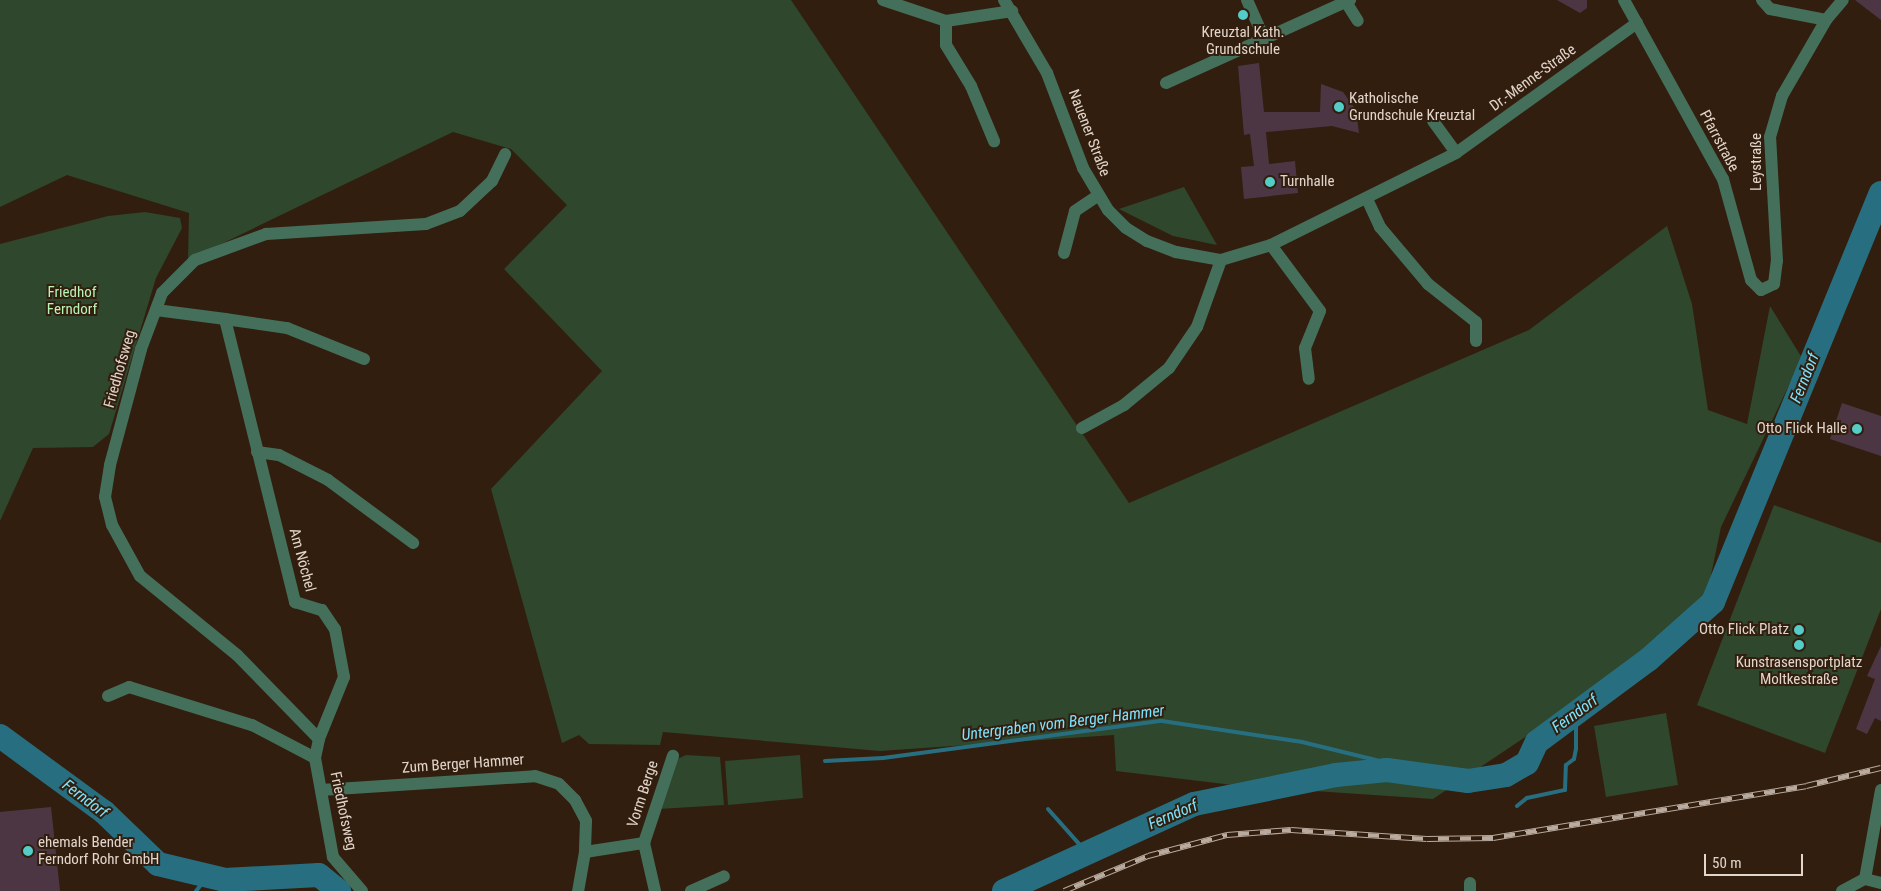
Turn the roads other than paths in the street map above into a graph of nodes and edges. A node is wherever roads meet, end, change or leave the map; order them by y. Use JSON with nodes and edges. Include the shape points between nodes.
{"nodes":[{"id":1,"x":883,"y":0,"type":"edge"},
{"id":2,"x":1004,"y":0,"type":"edge"},
{"id":3,"x":1247,"y":0,"type":"edge"},
{"id":4,"x":1624,"y":0,"type":"edge"},
{"id":5,"x":1762,"y":0,"type":"edge"},
{"id":6,"x":1843,"y":0,"type":"edge"},
{"id":7,"x":1348,"y":1,"type":"edge"},
{"id":8,"x":1012,"y":10,"type":"junction"},
{"id":9,"x":1826,"y":20,"type":"junction"},
{"id":10,"x":946,"y":21,"type":"junction"},
{"id":11,"x":1358,"y":21,"type":"dead end"},
{"id":12,"x":1637,"y":23,"type":"junction"},
{"id":13,"x":1264,"y":38,"type":"junction"},
{"id":14,"x":1166,"y":83,"type":"dead end"},
{"id":15,"x":1433,"y":121,"type":"dead end"},
{"id":16,"x":994,"y":141,"type":"dead end"},
{"id":17,"x":1456,"y":152,"type":"junction"},
{"id":18,"x":505,"y":154,"type":"dead end"},
{"id":19,"x":1097,"y":196,"type":"junction"},
{"id":20,"x":1368,"y":199,"type":"junction"},
{"id":21,"x":1271,"y":245,"type":"junction"},
{"id":22,"x":1064,"y":253,"type":"dead end"},
{"id":23,"x":1220,"y":260,"type":"junction"},
{"id":24,"x":1774,"y":284,"type":"joint"},
{"id":25,"x":156,"y":310,"type":"junction"},
{"id":26,"x":225,"y":319,"type":"junction"},
{"id":27,"x":1476,"y":341,"type":"dead end"},
{"id":28,"x":364,"y":359,"type":"dead end"},
{"id":29,"x":1309,"y":379,"type":"dead end"},
{"id":30,"x":1082,"y":428,"type":"dead end"},
{"id":31,"x":257,"y":452,"type":"junction"},
{"id":32,"x":413,"y":543,"type":"dead end"},
{"id":33,"x":108,"y":696,"type":"dead end"},
{"id":34,"x":320,"y":739,"type":"junction"},
{"id":35,"x":673,"y":756,"type":"dead end"},
{"id":36,"x":315,"y":758,"type":"junction"},
{"id":37,"x":320,"y":790,"type":"junction"},
{"id":38,"x":1881,"y":790,"type":"edge"},
{"id":39,"x":644,"y":842,"type":"junction"},
{"id":40,"x":585,"y":852,"type":"junction"},
{"id":41,"x":724,"y":876,"type":"dead end"},
{"id":42,"x":1881,"y":882,"type":"edge"},
{"id":43,"x":1865,"y":885,"type":"edge"},
{"id":44,"x":362,"y":891,"type":"edge"},
{"id":45,"x":578,"y":891,"type":"edge"},
{"id":46,"x":655,"y":891,"type":"edge"},
{"id":47,"x":691,"y":891,"type":"edge"},
{"id":48,"x":1842,"y":891,"type":"edge"}],
"edges":[{"from":1,"to":10,"type":"street"},
{"from":2,"to":8,"type":"street","name":"Nauener Straße"},
{"from":3,"to":13,"type":"street"},
{"from":4,"to":12,"type":"street","name":"Pfarrstraße"},
{"from":5,"to":9,"type":"street","via":[[1770,9]]},
{"from":6,"to":9,"type":"street","name":"Leystraße"},
{"from":7,"to":11,"type":"street"},
{"from":7,"to":13,"type":"street"},
{"from":8,"to":10,"type":"street"},
{"from":8,"to":19,"type":"street","name":"Nauener Straße","via":[[1047,73]]},
{"from":9,"to":24,"type":"street","name":"Leystraße","via":[[1782,96],[1770,137],[1777,261]]},
{"from":10,"to":16,"type":"street","via":[[946,45],[971,86]]},
{"from":12,"to":17,"type":"street","name":"Dr.-Menne-Straße"},
{"from":12,"to":24,"type":"street","name":"Pfarrstraße","via":[[1723,179],[1751,280],[1761,290]]},
{"from":13,"to":14,"type":"street"},
{"from":15,"to":17,"type":"street"},
{"from":17,"to":20,"type":"street","name":"Dr.-Menne-Straße"},
{"from":18,"to":25,"type":"street","name":"Friedhofsweg","via":[[492,181],[460,211],[426,224],[266,234],[195,260],[162,293]]},
{"from":19,"to":22,"type":"street","via":[[1076,211]]},
{"from":19,"to":23,"type":"street","name":"Nauener Straße","via":[[1126,228],[1147,241],[1176,252]]},
{"from":20,"to":21,"type":"street","name":"Nauener Straße"},
{"from":20,"to":27,"type":"street","via":[[1380,228],[1428,284],[1476,322]]},
{"from":21,"to":23,"type":"street","name":"Nauener Straße"},
{"from":21,"to":29,"type":"street","via":[[1320,311],[1305,348]]},
{"from":23,"to":30,"type":"street","via":[[1196,327],[1169,368],[1124,405]]},
{"from":25,"to":26,"type":"street"},
{"from":25,"to":34,"type":"street","name":"Friedhofsweg","via":[[110,465],[105,497],[112,525],[140,576],[237,655]]},
{"from":26,"to":28,"type":"street","via":[[287,328]]},
{"from":26,"to":31,"type":"street","name":"Am Nöchel"},
{"from":31,"to":32,"type":"street","via":[[280,455],[328,480]]},
{"from":31,"to":34,"type":"street","name":"Am Nöchel","via":[[295,602],[322,610],[335,629],[344,677]]},
{"from":33,"to":36,"type":"street","name":"Friedhofsweg","via":[[129,687],[252,725]]},
{"from":34,"to":36,"type":"street","name":"Friedhofsweg"},
{"from":35,"to":39,"type":"street","name":"Vorm Berge"},
{"from":36,"to":37,"type":"street","name":"Friedhofsweg"},
{"from":37,"to":40,"type":"street","name":"Zum Berger Hammer","via":[[535,776],[559,784],[575,800],[586,821]]},
{"from":37,"to":44,"type":"street","name":"Friedhofsweg","via":[[333,856]]},
{"from":38,"to":43,"type":"street"},
{"from":39,"to":40,"type":"street","name":"Vorm Berge"},
{"from":39,"to":46,"type":"street","name":"Vorm Berge"},
{"from":40,"to":45,"type":"street"},
{"from":41,"to":47,"type":"street"},
{"from":42,"to":43,"type":"street"},
{"from":43,"to":48,"type":"street"}]}
